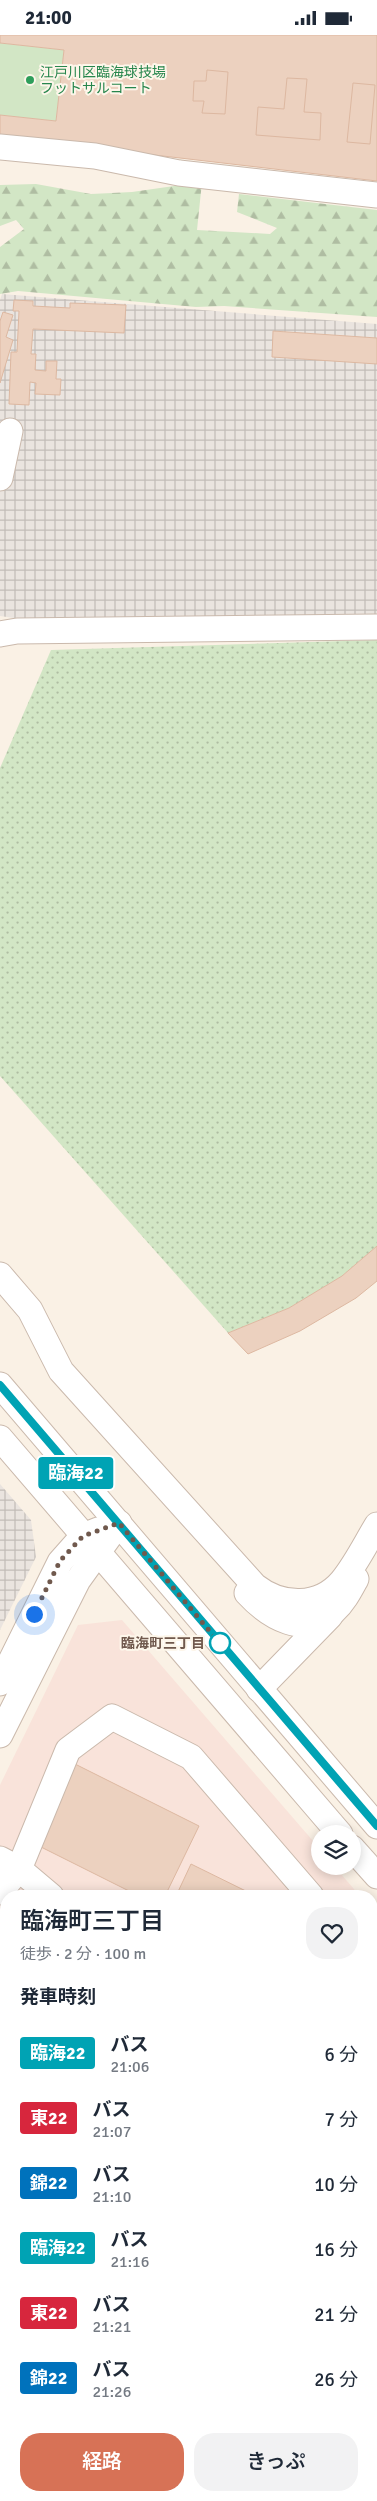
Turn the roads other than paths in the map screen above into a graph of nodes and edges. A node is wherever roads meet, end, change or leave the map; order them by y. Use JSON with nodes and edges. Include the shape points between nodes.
{"nodes":[{"id":1,"x":0,"y":147,"type":"edge"},
{"id":2,"x":377,"y":195,"type":"edge"},
{"id":3,"x":10,"y":431,"type":"dead end"},
{"id":4,"x":0,"y":479,"type":"edge"},
{"id":5,"x":377,"y":627,"type":"edge"},
{"id":6,"x":0,"y":634,"type":"edge"},
{"id":7,"x":0,"y":1275,"type":"edge"},
{"id":8,"x":0,"y":1297,"type":"edge"},
{"id":9,"x":0,"y":1385,"type":"edge"},
{"id":10,"x":0,"y":1438,"type":"edge"},
{"id":11,"x":119,"y":1523,"type":"junction"},
{"id":12,"x":377,"y":1525,"type":"edge"},
{"id":13,"x":91,"y":1545,"type":"junction"},
{"id":14,"x":377,"y":1545,"type":"edge"},
{"id":15,"x":335,"y":1611,"type":"junction"},
{"id":16,"x":0,"y":1683,"type":"edge"},
{"id":17,"x":259,"y":1689,"type":"junction"},
{"id":18,"x":0,"y":1735,"type":"edge"},
{"id":19,"x":332,"y":1825,"type":"edge"},
{"id":20,"x":377,"y":1826,"type":"edge"},
{"id":21,"x":361,"y":1858,"type":"edge"},
{"id":22,"x":9,"y":1864,"type":"edge"},
{"id":23,"x":377,"y":1876,"type":"edge"},
{"id":24,"x":0,"y":1890,"type":"edge"},
{"id":25,"x":43,"y":1890,"type":"edge"},
{"id":26,"x":306,"y":1890,"type":"edge"}],
"edges":[{"from":1,"to":2,"type":"street","via":[[95,156],[179,173]]},
{"from":3,"to":4,"type":"street"},
{"from":5,"to":6,"type":"street","via":[[17,631]]},
{"from":7,"to":12,"type":"street","via":[[30,1310],[62,1371],[264,1593],[290,1603],[330,1592],[349,1572]]},
{"from":8,"to":15,"type":"street","via":[[56,1380],[266,1612],[280,1620],[304,1624],[325,1618]]},
{"from":9,"to":11,"type":"street"},
{"from":10,"to":13,"type":"street"},
{"from":11,"to":13,"type":"street"},
{"from":11,"to":17,"type":"street"},
{"from":13,"to":16,"type":"street","via":[[60,1561]]},
{"from":13,"to":18,"type":"street","via":[[78,1580]]},
{"from":13,"to":19,"type":"street"},
{"from":14,"to":15,"type":"street"},
{"from":15,"to":17,"type":"street"},
{"from":17,"to":20,"type":"street"},
{"from":21,"to":23,"type":"street"},
{"from":22,"to":24,"type":"street"},
{"from":22,"to":25,"type":"street"},
{"from":22,"to":26,"type":"street","via":[[68,1750],[112,1717],[191,1757]]}]}
